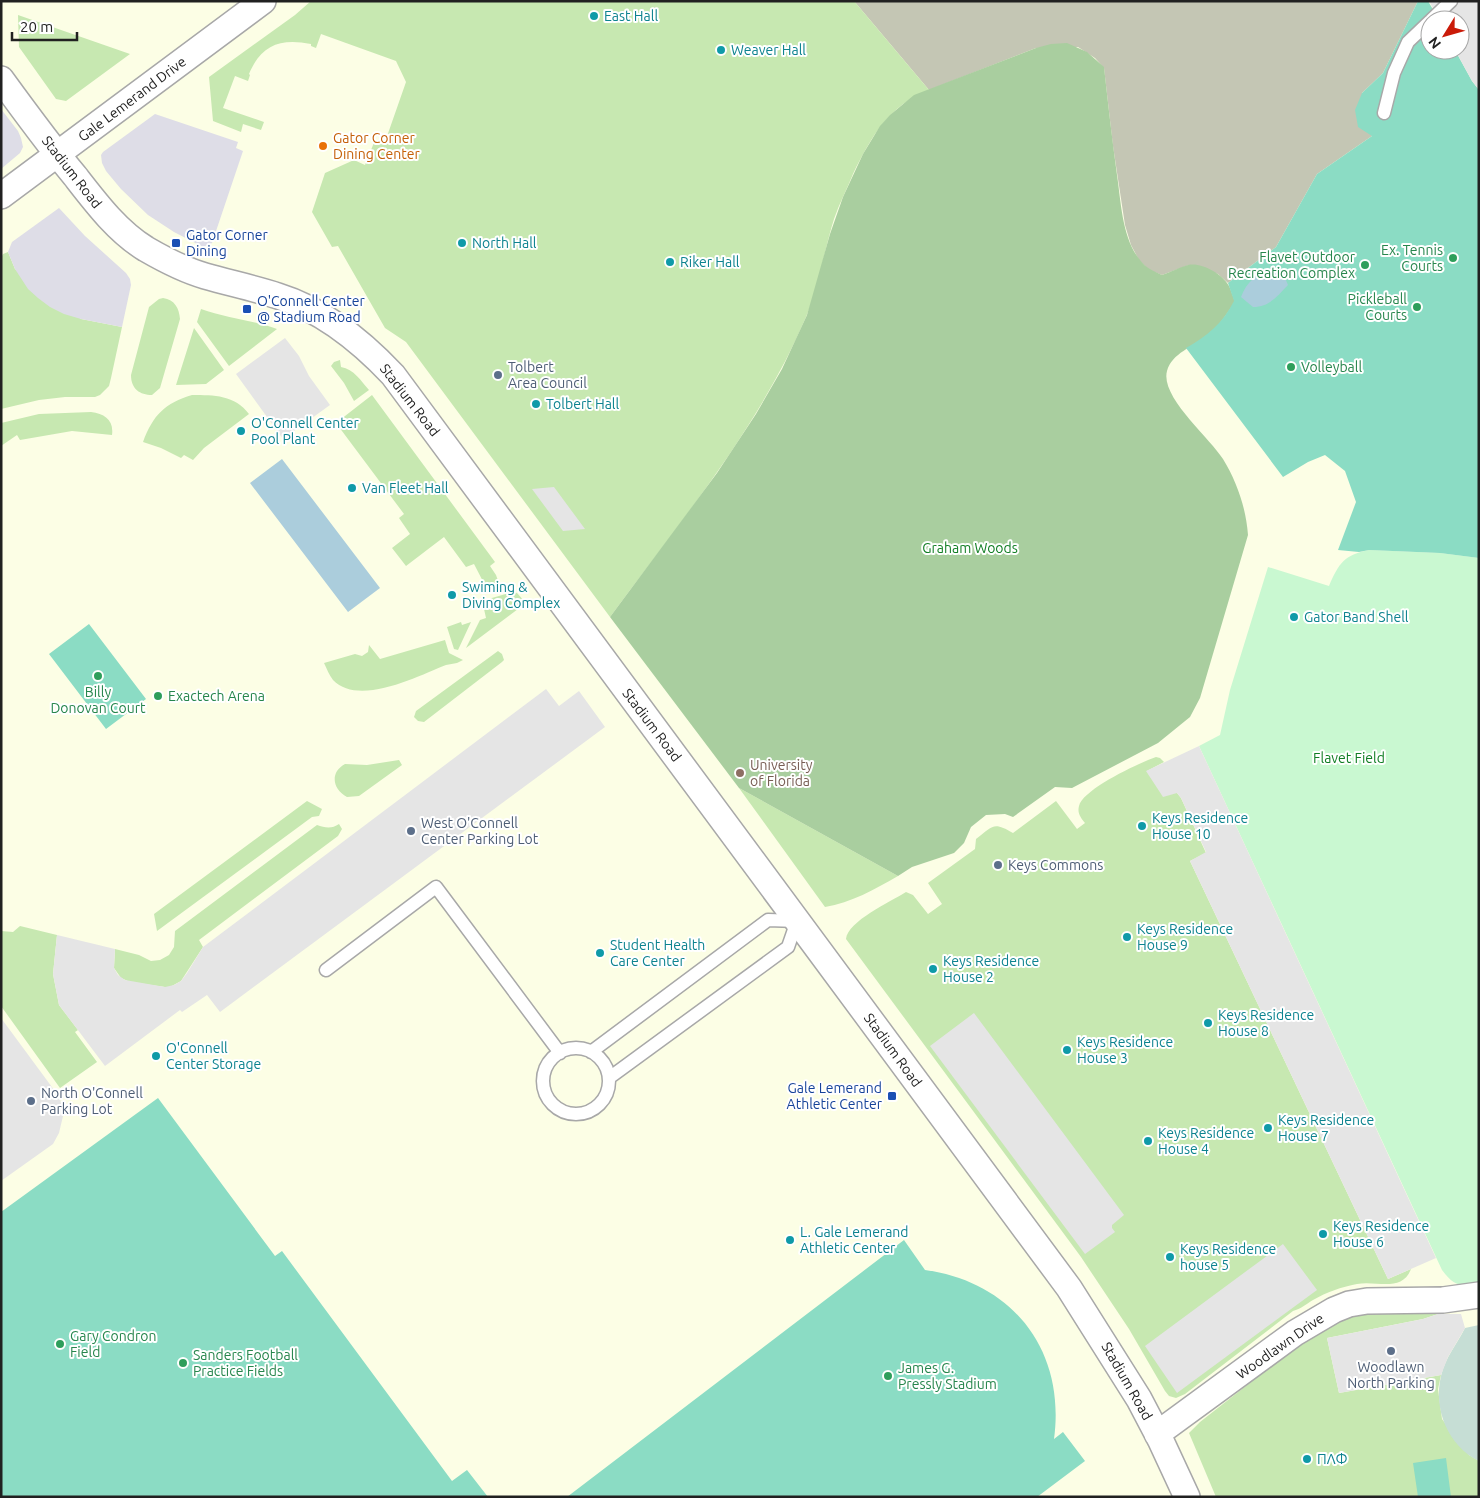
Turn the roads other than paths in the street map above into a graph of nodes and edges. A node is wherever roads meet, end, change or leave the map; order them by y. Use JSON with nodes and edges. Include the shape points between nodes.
{"nodes":[{"id":1,"x":263,"y":1,"type":"edge"},
{"id":2,"x":1451,"y":1,"type":"edge"},
{"id":3,"x":1441,"y":10,"type":"edge"},
{"id":4,"x":1420,"y":30,"type":"edge"},
{"id":5,"x":1,"y":79,"type":"edge"},
{"id":6,"x":1384,"y":113,"type":"dead end"},
{"id":7,"x":57,"y":155,"type":"junction"},
{"id":8,"x":1,"y":196,"type":"edge"},
{"id":9,"x":797,"y":921,"type":"junction"},
{"id":10,"x":326,"y":970,"type":"dead end"},
{"id":11,"x":591,"y":1052,"type":"junction"},
{"id":12,"x":560,"y":1053,"type":"junction"},
{"id":13,"x":609,"y":1078,"type":"junction"},
{"id":14,"x":1479,"y":1295,"type":"edge"},
{"id":15,"x":1158,"y":1434,"type":"junction"},
{"id":16,"x":1187,"y":1497,"type":"edge"}],
"edges":[{"from":1,"to":7,"type":"street","name":"Gale Lemerand Drive"},
{"from":2,"to":3,"type":"lane"},
{"from":4,"to":6,"type":"lane","via":[[1408,42],[1394,73]]},
{"from":5,"to":7,"type":"street","name":"Stadium Road"},
{"from":7,"to":8,"type":"street","name":"Gale Lemerand Drive"},
{"from":7,"to":9,"type":"street","name":"Stadium Road","via":[[118,228],[146,249],[189,270],[293,301],[333,323],[377,358]]},
{"from":9,"to":11,"type":"lane","via":[[768,920]]},
{"from":9,"to":13,"type":"lane","via":[[788,947]]},
{"from":9,"to":15,"type":"street","name":"Stadium Road","via":[[1069,1288],[1111,1352]]},
{"from":10,"to":12,"type":"lane","via":[[436,888]]},
{"from":11,"to":12,"type":"lane","via":[[581,1048]]},
{"from":11,"to":13,"type":"lane","via":[[600,1058]]},
{"from":12,"to":13,"type":"lane","via":[[551,1059],[543,1079],[544,1090],[556,1108],[566,1113],[582,1113],[597,1107],[604,1099]]},
{"from":14,"to":15,"type":"street","name":"Woodlawn Drive","via":[[1443,1300],[1367,1301],[1334,1310],[1300,1329]]},
{"from":15,"to":16,"type":"street","name":"Stadium Road"}]}
